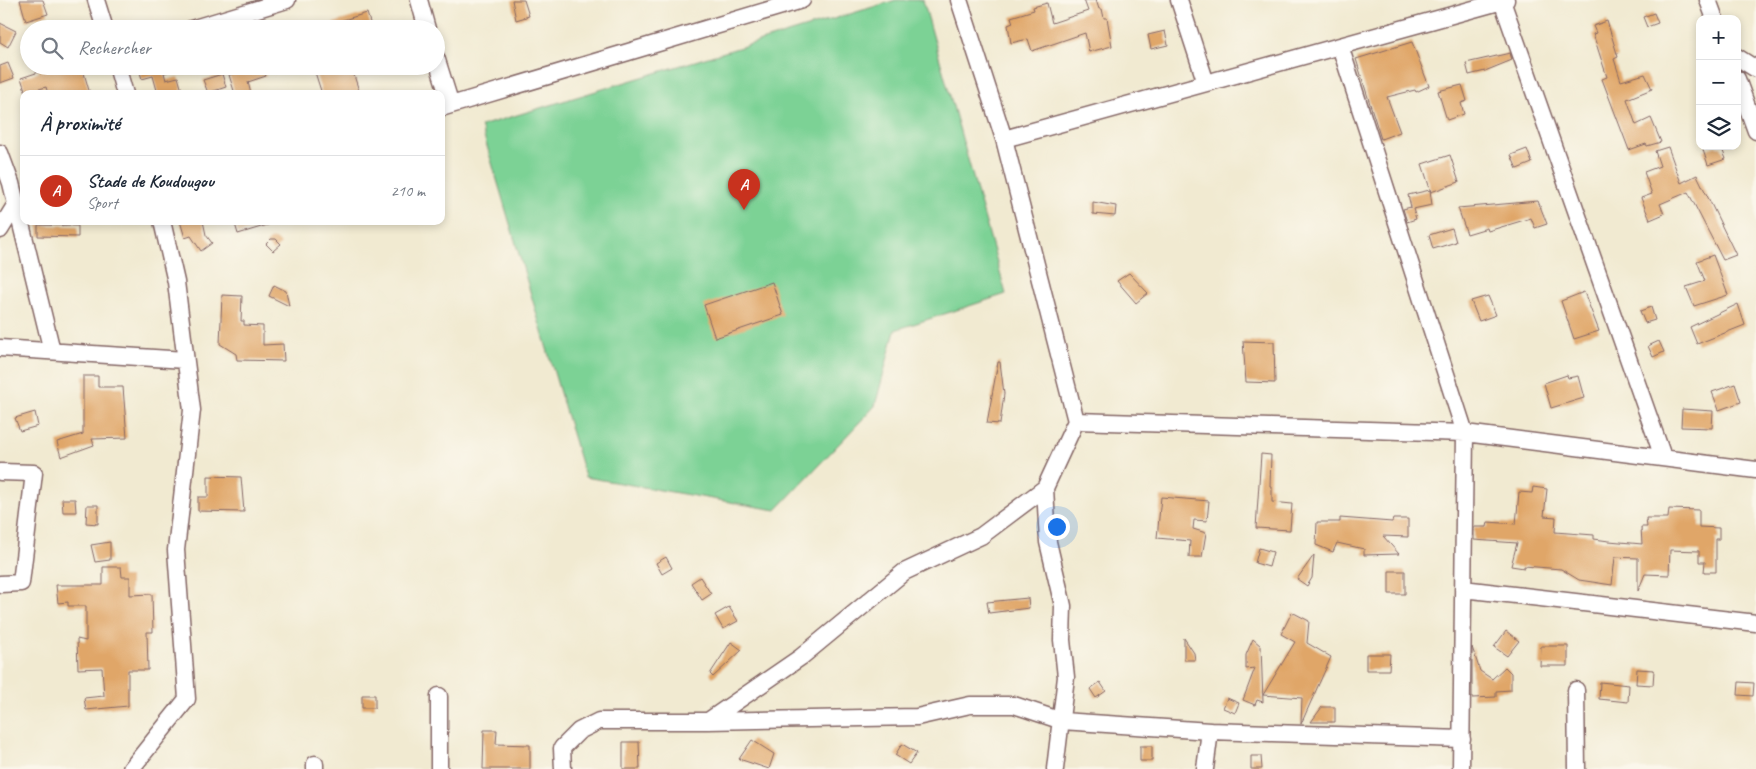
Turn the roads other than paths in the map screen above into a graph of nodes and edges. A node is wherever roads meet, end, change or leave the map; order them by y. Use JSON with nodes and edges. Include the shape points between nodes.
{"nodes":[{"id":1,"x":96,"y":0,"type":"edge"},
{"id":2,"x":287,"y":0,"type":"edge"},
{"id":3,"x":419,"y":0,"type":"edge"},
{"id":4,"x":802,"y":0,"type":"edge"},
{"id":5,"x":959,"y":0,"type":"edge"},
{"id":6,"x":1179,"y":0,"type":"edge"},
{"id":7,"x":1504,"y":1,"type":"edge"},
{"id":8,"x":757,"y":7,"type":"edge"},
{"id":9,"x":102,"y":20,"type":"edge"},
{"id":10,"x":221,"y":20,"type":"edge"},
{"id":11,"x":425,"y":20,"type":"edge"},
{"id":12,"x":1340,"y":46,"type":"junction"},
{"id":13,"x":1741,"y":60,"type":"edge"},
{"id":14,"x":1756,"y":69,"type":"edge"},
{"id":15,"x":120,"y":75,"type":"edge"},
{"id":16,"x":440,"y":75,"type":"edge"},
{"id":17,"x":1206,"y":83,"type":"junction"},
{"id":18,"x":124,"y":90,"type":"edge"},
{"id":19,"x":443,"y":90,"type":"edge"},
{"id":20,"x":1741,"y":90,"type":"edge"},
{"id":21,"x":446,"y":107,"type":"edge"},
{"id":22,"x":1756,"y":131,"type":"edge"},
{"id":23,"x":1004,"y":139,"type":"junction"},
{"id":24,"x":0,"y":153,"type":"edge"},
{"id":25,"x":11,"y":183,"type":"edge"},
{"id":26,"x":16,"y":204,"type":"junction"},
{"id":27,"x":20,"y":220,"type":"edge"},
{"id":28,"x":21,"y":225,"type":"edge"},
{"id":29,"x":163,"y":225,"type":"edge"},
{"id":30,"x":0,"y":230,"type":"edge"},
{"id":31,"x":0,"y":348,"type":"edge"},
{"id":32,"x":52,"y":351,"type":"junction"},
{"id":33,"x":186,"y":360,"type":"junction"},
{"id":34,"x":1076,"y":421,"type":"junction"},
{"id":35,"x":1465,"y":432,"type":"junction"},
{"id":36,"x":1663,"y":457,"type":"junction"},
{"id":37,"x":1756,"y":470,"type":"edge"},
{"id":38,"x":0,"y":472,"type":"edge"},
{"id":39,"x":1045,"y":488,"type":"junction"},
{"id":40,"x":0,"y":584,"type":"edge"},
{"id":41,"x":1463,"y":589,"type":"junction"},
{"id":42,"x":1756,"y":622,"type":"edge"},
{"id":43,"x":1576,"y":690,"type":"dead end"},
{"id":44,"x":439,"y":696,"type":"dead end"},
{"id":45,"x":708,"y":721,"type":"junction"},
{"id":46,"x":1062,"y":721,"type":"junction"},
{"id":47,"x":1210,"y":731,"type":"junction"},
{"id":48,"x":1462,"y":739,"type":"junction"},
{"id":49,"x":131,"y":769,"type":"edge"},
{"id":50,"x":439,"y":769,"type":"edge"},
{"id":51,"x":563,"y":769,"type":"edge"},
{"id":52,"x":1055,"y":769,"type":"edge"},
{"id":53,"x":1206,"y":769,"type":"edge"},
{"id":54,"x":1461,"y":769,"type":"edge"},
{"id":55,"x":1577,"y":769,"type":"edge"}],
"edges":[{"from":1,"to":9,"type":"street"},
{"from":2,"to":10,"type":"street"},
{"from":3,"to":11,"type":"street"},
{"from":4,"to":8,"type":"street"},
{"from":5,"to":23,"type":"street"},
{"from":6,"to":17,"type":"street"},
{"from":7,"to":12,"type":"street"},
{"from":7,"to":36,"type":"street"},
{"from":8,"to":21,"type":"street"},
{"from":12,"to":17,"type":"street"},
{"from":12,"to":35,"type":"street"},
{"from":13,"to":14,"type":"street"},
{"from":15,"to":18,"type":"street"},
{"from":16,"to":19,"type":"street"},
{"from":17,"to":23,"type":"street"},
{"from":20,"to":22,"type":"street"},
{"from":23,"to":34,"type":"street"},
{"from":24,"to":25,"type":"street"},
{"from":25,"to":26,"type":"street"},
{"from":26,"to":27,"type":"street"},
{"from":26,"to":30,"type":"street"},
{"from":28,"to":32,"type":"street"},
{"from":29,"to":33,"type":"street","via":[[176,282]]},
{"from":31,"to":32,"type":"street"},
{"from":32,"to":33,"type":"street"},
{"from":33,"to":49,"type":"street","via":[[192,410],[176,550],[187,699]]},
{"from":34,"to":35,"type":"street"},
{"from":34,"to":39,"type":"street"},
{"from":35,"to":36,"type":"street"},
{"from":35,"to":41,"type":"street"},
{"from":36,"to":37,"type":"street"},
{"from":38,"to":40,"type":"street","via":[[34,473],[21,583]]},
{"from":39,"to":45,"type":"street","via":[[981,536],[904,572],[801,657]]},
{"from":39,"to":46,"type":"street","via":[[1048,542],[1063,606],[1066,677]]},
{"from":41,"to":42,"type":"street"},
{"from":41,"to":48,"type":"street"},
{"from":43,"to":55,"type":"street"},
{"from":44,"to":50,"type":"street"},
{"from":45,"to":46,"type":"street","via":[[918,717],[970,705],[1014,704]]},
{"from":45,"to":51,"type":"street","via":[[599,721],[579,731],[562,748]]},
{"from":46,"to":47,"type":"street"},
{"from":46,"to":52,"type":"street"},
{"from":47,"to":48,"type":"street"},
{"from":47,"to":53,"type":"street"},
{"from":48,"to":54,"type":"street"}]}
